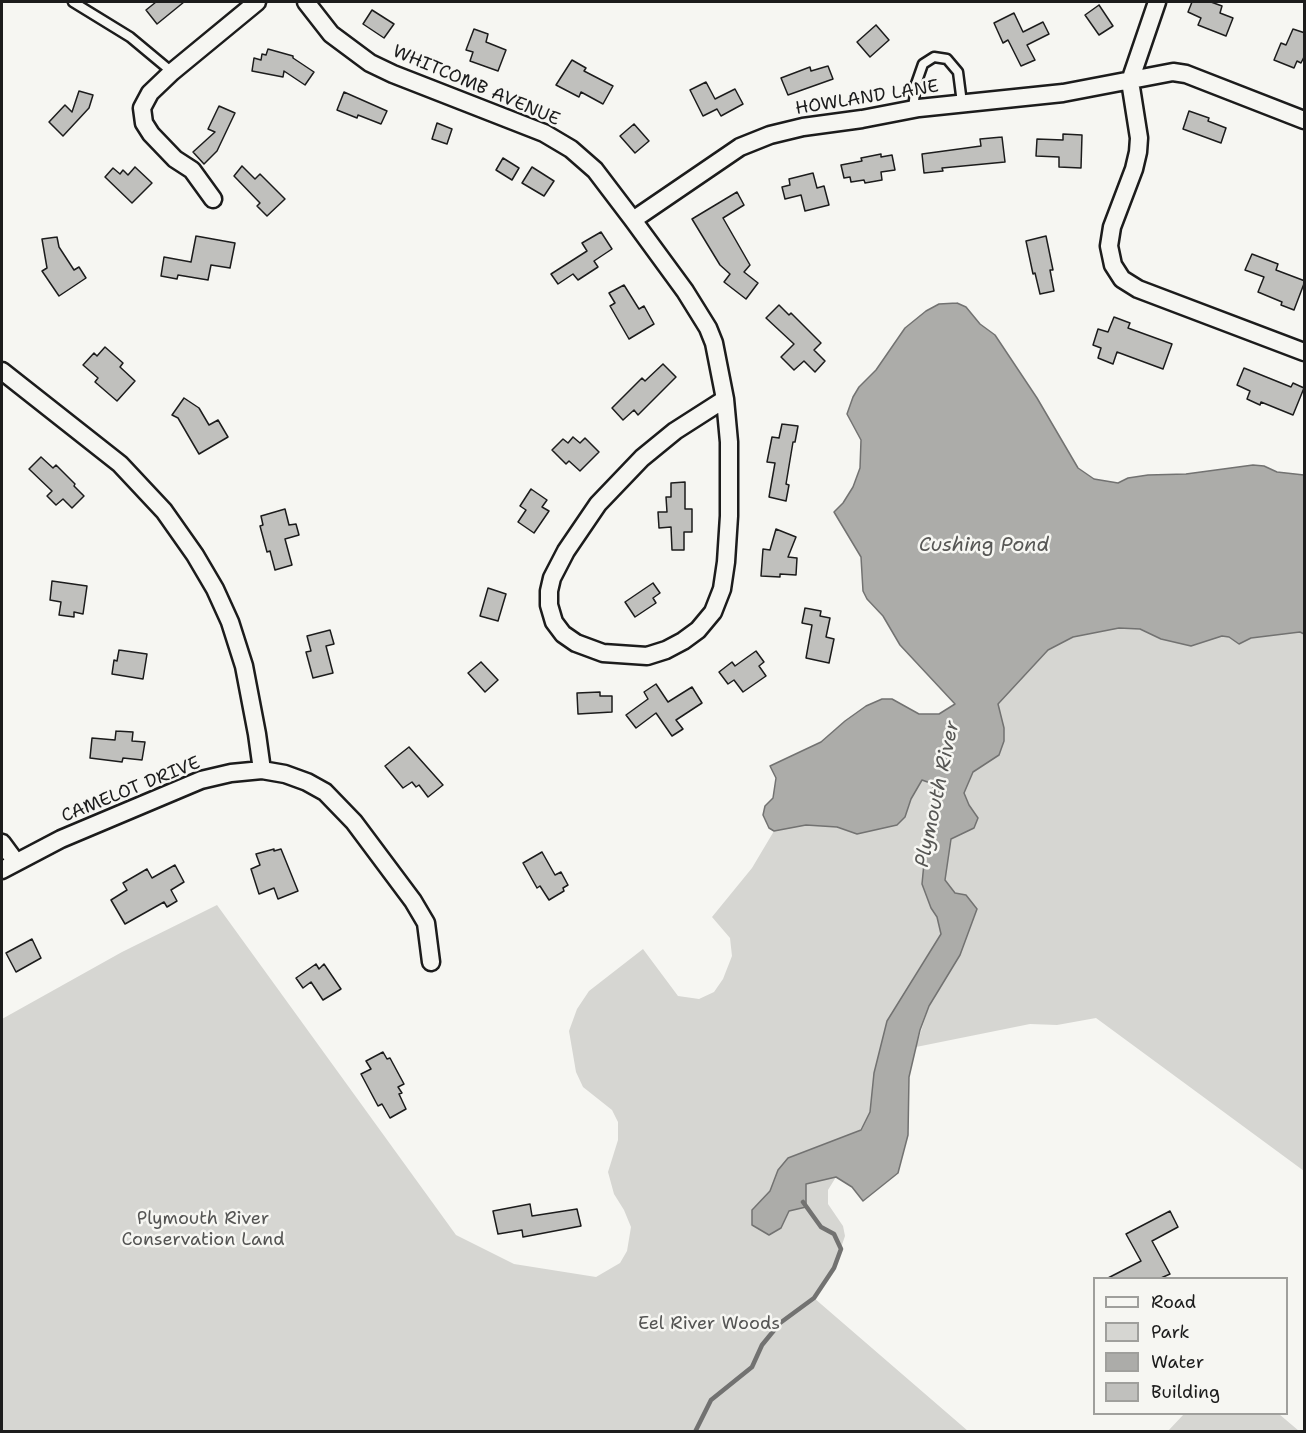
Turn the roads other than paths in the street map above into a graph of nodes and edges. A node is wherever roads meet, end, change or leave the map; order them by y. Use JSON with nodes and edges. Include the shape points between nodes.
{"nodes":[{"id":1,"x":73,"y":2,"type":"edge"},
{"id":2,"x":257,"y":2,"type":"edge"},
{"id":3,"x":306,"y":2,"type":"edge"},
{"id":4,"x":1157,"y":2,"type":"edge"},
{"id":5,"x":172,"y":72,"type":"junction"},
{"id":6,"x":1130,"y":81,"type":"junction"},
{"id":7,"x":962,"y":103,"type":"junction"},
{"id":8,"x":914,"y":109,"type":"junction"},
{"id":9,"x":1305,"y":120,"type":"edge"},
{"id":10,"x":213,"y":199,"type":"dead end"},
{"id":11,"x":633,"y":220,"type":"junction"},
{"id":12,"x":1305,"y":352,"type":"edge"},
{"id":13,"x":2,"y":371,"type":"edge"},
{"id":14,"x":725,"y":399,"type":"junction"},
{"id":15,"x":262,"y":770,"type":"junction"},
{"id":16,"x":2,"y":843,"type":"edge"},
{"id":17,"x":9,"y":866,"type":"edge"},
{"id":18,"x":431,"y":962,"type":"dead end"}],
"edges":[{"from":1,"to":5,"type":"lane","via":[[130,37]]},
{"from":2,"to":5,"type":"street"},
{"from":3,"to":11,"type":"street","name":"WHITCOMB AVENUE","via":[[330,34],[370,63],[544,134],[571,149],[595,170]]},
{"from":4,"to":6,"type":"street"},
{"from":5,"to":10,"type":"street","via":[[150,93],[142,108],[144,123],[175,159],[192,170]]},
{"from":6,"to":7,"type":"street","name":"HOWLAND LANE","via":[[1063,93]]},
{"from":6,"to":9,"type":"street","name":"HOWLAND LANE","via":[[1173,72],[1186,74]]},
{"from":6,"to":12,"type":"street","via":[[1138,152],[1112,227],[1110,246],[1113,265],[1122,279],[1138,290]]},
{"from":7,"to":8,"type":"street","name":"HOWLAND LANE"},
{"from":7,"to":8,"type":"lane","via":[[958,72],[947,59],[934,57],[923,63]]},
{"from":8,"to":11,"type":"street","name":"HOWLAND LANE","via":[[803,127],[760,139],[732,152]]},
{"from":11,"to":14,"type":"street","name":"WHITCOMB AVENUE","via":[[708,328]]},
{"from":13,"to":15,"type":"street","via":[[120,464],[164,511],[190,548],[230,622],[244,666]]},
{"from":14,"to":14,"type":"street","name":"WHITCOMB AVENUE","via":[[729,516],[722,589],[713,612],[683,641],[647,656],[603,653],[562,634],[549,605],[552,578],[598,504],[642,458]]},
{"from":15,"to":17,"type":"street","name":"CAMELOT DRIVE","via":[[201,780],[61,838]]},
{"from":15,"to":18,"type":"street","name":"CAMELOT DRIVE","via":[[307,782],[341,807],[426,923]]},
{"from":16,"to":17,"type":"street"}]}
